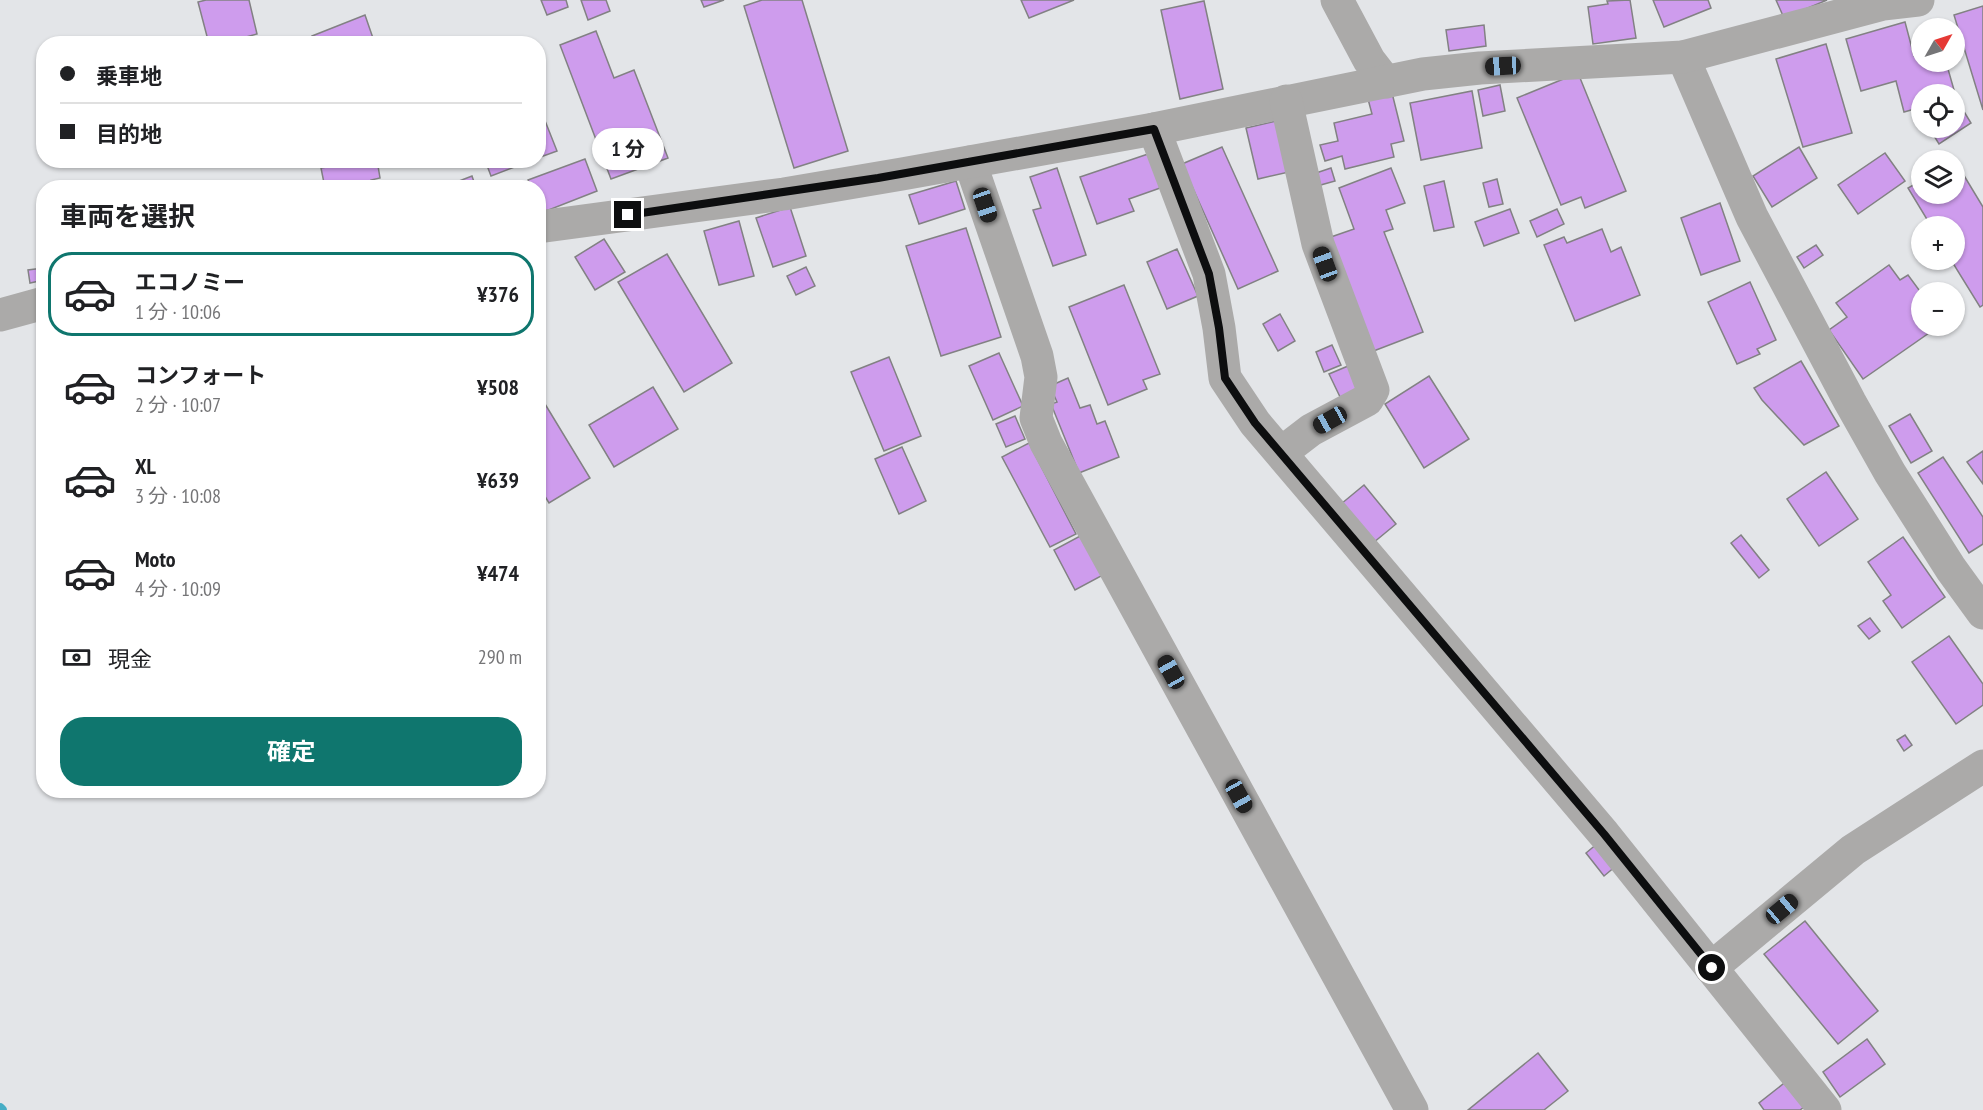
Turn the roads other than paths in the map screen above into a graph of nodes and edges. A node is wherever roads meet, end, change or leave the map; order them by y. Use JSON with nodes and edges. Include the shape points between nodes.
{"nodes":[{"id":1,"x":1337,"y":0,"type":"edge"},
{"id":2,"x":1918,"y":0,"type":"edge"},
{"id":3,"x":1683,"y":57,"type":"junction"},
{"id":4,"x":1386,"y":82,"type":"junction"},
{"id":5,"x":1286,"y":101,"type":"junction"},
{"id":6,"x":1154,"y":129,"type":"junction"},
{"id":7,"x":970,"y":162,"type":"junction"},
{"id":8,"x":546,"y":226,"type":"edge"},
{"id":9,"x":36,"y":305,"type":"edge"},
{"id":10,"x":0,"y":315,"type":"edge"},
{"id":11,"x":1281,"y":453,"type":"junction"},
{"id":12,"x":1983,"y":613,"type":"edge"},
{"id":13,"x":1983,"y":766,"type":"edge"},
{"id":14,"x":1712,"y":968,"type":"junction"},
{"id":15,"x":1412,"y":1110,"type":"edge"},
{"id":16,"x":1825,"y":1110,"type":"edge"}],
"edges":[{"from":1,"to":4,"type":"street"},
{"from":2,"to":3,"type":"street","via":[[1883,4]]},
{"from":3,"to":4,"type":"street","via":[[1480,68]]},
{"from":3,"to":12,"type":"street","via":[[1752,217],[1850,402],[1890,473]]},
{"from":4,"to":5,"type":"street"},
{"from":5,"to":6,"type":"street"},
{"from":5,"to":11,"type":"street","via":[[1318,244],[1373,390],[1367,400],[1311,430]]},
{"from":6,"to":7,"type":"street"},
{"from":6,"to":11,"type":"street","via":[[1209,274],[1225,378]]},
{"from":7,"to":8,"type":"street","via":[[784,194]]},
{"from":7,"to":15,"type":"street","via":[[1037,356],[1041,377],[1036,418],[1046,443]]},
{"from":9,"to":10,"type":"street"},
{"from":11,"to":14,"type":"street","via":[[1604,834]]},
{"from":13,"to":14,"type":"street","via":[[1853,850]]},
{"from":14,"to":16,"type":"street"}]}
